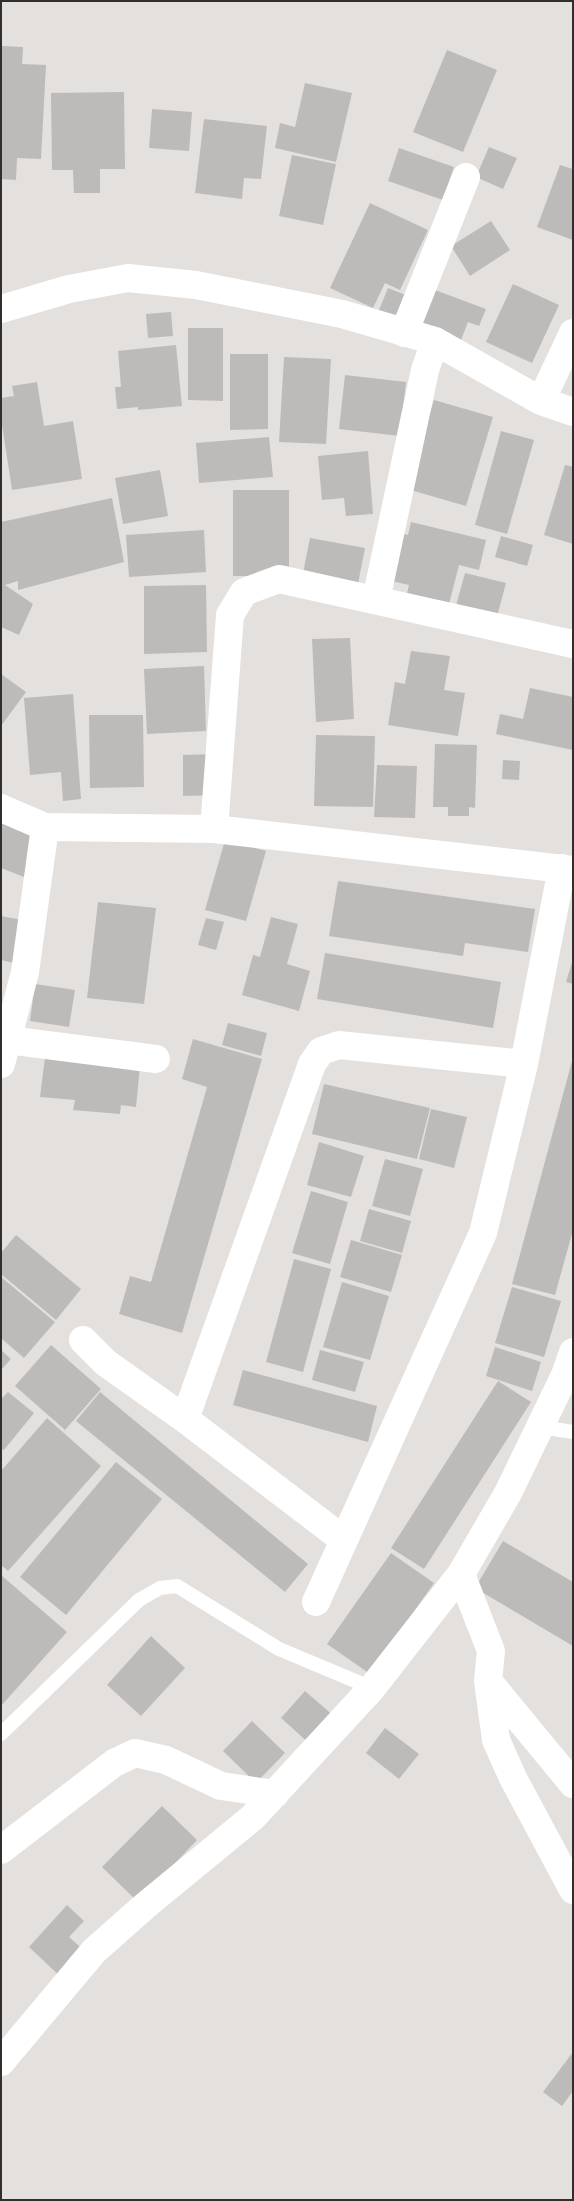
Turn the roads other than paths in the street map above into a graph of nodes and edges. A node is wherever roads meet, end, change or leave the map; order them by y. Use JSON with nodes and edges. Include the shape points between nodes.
{"nodes":[{"id":1,"x":466,"y":177,"type":"dead end"},
{"id":2,"x":1,"y":309,"type":"edge"},
{"id":3,"x":404,"y":333,"type":"junction"},
{"id":4,"x":573,"y":333,"type":"edge"},
{"id":5,"x":435,"y":342,"type":"junction"},
{"id":6,"x":541,"y":401,"type":"junction"},
{"id":7,"x":573,"y":412,"type":"edge"},
{"id":8,"x":376,"y":600,"type":"junction"},
{"id":9,"x":573,"y":644,"type":"edge"},
{"id":10,"x":1,"y":808,"type":"edge"},
{"id":11,"x":45,"y":828,"type":"junction"},
{"id":12,"x":214,"y":829,"type":"junction"},
{"id":13,"x":568,"y":869,"type":"edge"},
{"id":14,"x":5,"y":1052,"type":"edge"},
{"id":15,"x":156,"y":1058,"type":"dead end"},
{"id":16,"x":524,"y":1064,"type":"junction"},
{"id":17,"x":83,"y":1340,"type":"dead end"},
{"id":18,"x":573,"y":1352,"type":"edge"},
{"id":19,"x":185,"y":1419,"type":"junction"},
{"id":20,"x":540,"y":1428,"type":"junction"},
{"id":21,"x":573,"y":1432,"type":"edge"},
{"id":22,"x":344,"y":1540,"type":"junction"},
{"id":23,"x":461,"y":1574,"type":"junction"},
{"id":24,"x":316,"y":1602,"type":"dead end"},
{"id":25,"x":488,"y":1681,"type":"junction"},
{"id":26,"x":372,"y":1688,"type":"junction"},
{"id":27,"x":1,"y":1734,"type":"edge"},
{"id":28,"x":573,"y":1784,"type":"edge"},
{"id":29,"x":274,"y":1794,"type":"junction"},
{"id":30,"x":1,"y":1850,"type":"edge"},
{"id":31,"x":573,"y":1890,"type":"edge"},
{"id":32,"x":1,"y":2062,"type":"edge"}],
"edges":[{"from":1,"to":3,"type":"street"},
{"from":2,"to":3,"type":"street","via":[[69,289],[128,278],[196,285],[303,306]]},
{"from":3,"to":5,"type":"street"},
{"from":4,"to":6,"type":"street"},
{"from":5,"to":6,"type":"street"},
{"from":5,"to":8,"type":"street","via":[[425,370]]},
{"from":6,"to":7,"type":"street"},
{"from":8,"to":9,"type":"street"},
{"from":8,"to":12,"type":"street","via":[[279,579],[244,592],[230,616]]},
{"from":10,"to":11,"type":"street"},
{"from":11,"to":12,"type":"street"},
{"from":11,"to":14,"type":"street","via":[[25,972]]},
{"from":12,"to":13,"type":"street"},
{"from":13,"to":16,"type":"street"},
{"from":14,"to":15,"type":"street"},
{"from":16,"to":19,"type":"street","via":[[339,1045],[321,1052],[312,1064]]},
{"from":16,"to":22,"type":"street","via":[[483,1233]]},
{"from":17,"to":19,"type":"street","via":[[106,1363]]},
{"from":18,"to":20,"type":"street"},
{"from":19,"to":22,"type":"street"},
{"from":20,"to":21,"type":"lane"},
{"from":20,"to":23,"type":"street","via":[[508,1494]]},
{"from":22,"to":24,"type":"street"},
{"from":23,"to":25,"type":"street","via":[[491,1651]]},
{"from":23,"to":26,"type":"street"},
{"from":25,"to":28,"type":"street"},
{"from":25,"to":31,"type":"street","via":[[496,1740]]},
{"from":26,"to":27,"type":"lane","via":[[279,1649],[178,1586],[160,1588],[139,1600]]},
{"from":26,"to":29,"type":"street"},
{"from":29,"to":30,"type":"street","via":[[221,1786],[166,1760],[135,1753],[114,1763]]},
{"from":29,"to":32,"type":"street","via":[[253,1817],[94,1951]]}]}
